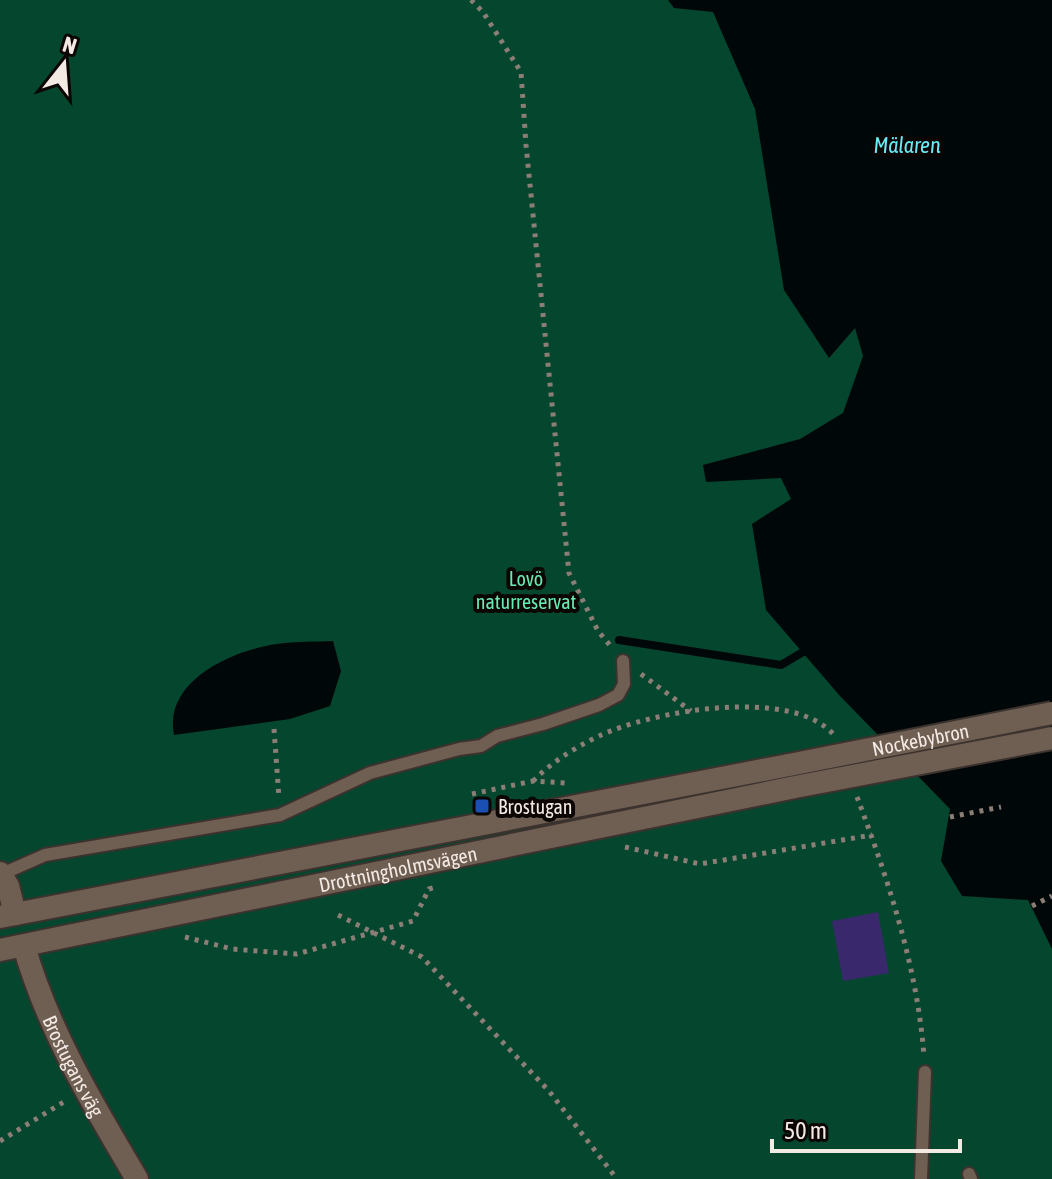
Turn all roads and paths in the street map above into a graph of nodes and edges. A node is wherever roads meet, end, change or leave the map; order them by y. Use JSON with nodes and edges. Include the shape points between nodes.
{"nodes":[{"id":1,"x":471,"y":0,"type":"edge"},
{"id":2,"x":623,"y":661,"type":"junction"},
{"id":3,"x":691,"y":711,"type":"junction"},
{"id":4,"x":1052,"y":713,"type":"edge"},
{"id":5,"x":274,"y":729,"type":"dead end"},
{"id":6,"x":1052,"y":738,"type":"edge"},
{"id":7,"x":839,"y":748,"type":"dead end"},
{"id":8,"x":789,"y":765,"type":"joint"},
{"id":9,"x":795,"y":787,"type":"joint"},
{"id":10,"x":855,"y":791,"type":"dead end"},
{"id":11,"x":472,"y":794,"type":"dead end"},
{"id":12,"x":1001,"y":807,"type":"dead end"},
{"id":13,"x":280,"y":815,"type":"junction"},
{"id":14,"x":950,"y":817,"type":"dead end"},
{"id":15,"x":872,"y":835,"type":"junction"},
{"id":16,"x":623,"y":847,"type":"dead end"},
{"id":17,"x":1,"y":874,"type":"edge"},
{"id":18,"x":443,"y":885,"type":"dead end"},
{"id":19,"x":1052,"y":896,"type":"edge"},
{"id":20,"x":1032,"y":906,"type":"dead end"},
{"id":21,"x":338,"y":915,"type":"dead end"},
{"id":22,"x":8,"y":916,"type":"edge"},
{"id":23,"x":174,"y":934,"type":"dead end"},
{"id":24,"x":375,"y":934,"type":"junction"},
{"id":25,"x":24,"y":946,"type":"junction"},
{"id":26,"x":0,"y":950,"type":"edge"},
{"id":27,"x":925,"y":1072,"type":"joint"},
{"id":28,"x":83,"y":1090,"type":"junction"},
{"id":29,"x":0,"y":1141,"type":"edge"},
{"id":30,"x":137,"y":1179,"type":"edge"},
{"id":31,"x":617,"y":1179,"type":"edge"},
{"id":32,"x":921,"y":1179,"type":"edge"}],
"edges":[{"from":1,"to":2,"type":"path","via":[[521,72],[569,573],[598,631]]},
{"from":2,"to":3,"type":"path"},
{"from":2,"to":13,"type":"lane","via":[[624,684],[618,695],[599,705],[497,736],[481,746],[370,773]]},
{"from":3,"to":7,"type":"path","via":[[778,709],[822,723]]},
{"from":3,"to":11,"type":"path","via":[[643,720],[600,736],[553,762],[533,781]]},
{"from":4,"to":8,"type":"main road","name":"Nockebybron","bridge":true},
{"from":5,"to":13,"type":"path"},
{"from":6,"to":9,"type":"main road","name":"Nockebybron","bridge":true},
{"from":8,"to":22,"type":"main road","name":"Drottningholmsvägen"},
{"from":9,"to":25,"type":"main road","name":"Drottningholmsvägen"},
{"from":10,"to":15,"type":"path"},
{"from":12,"to":14,"type":"path"},
{"from":13,"to":17,"type":"lane","via":[[45,855]]},
{"from":15,"to":16,"type":"path","via":[[700,864]]},
{"from":15,"to":27,"type":"path","via":[[921,1012]]},
{"from":17,"to":22,"type":"main road","name":"Brostugans väg"},
{"from":18,"to":24,"type":"path","via":[[429,889],[413,921]]},
{"from":19,"to":20,"type":"path"},
{"from":21,"to":24,"type":"path"},
{"from":22,"to":25,"type":"main road","name":"Brostugans väg"},
{"from":23,"to":24,"type":"path","via":[[232,949],[297,954]]},
{"from":24,"to":31,"type":"path","via":[[422,957],[549,1091]]},
{"from":25,"to":26,"type":"main road","name":"Drottningholmsvägen"},
{"from":25,"to":28,"type":"main road","name":"Brostugans väg"},
{"from":27,"to":32,"type":"lane"},
{"from":28,"to":29,"type":"path"},
{"from":28,"to":30,"type":"main road","name":"Brostugans väg"}]}
